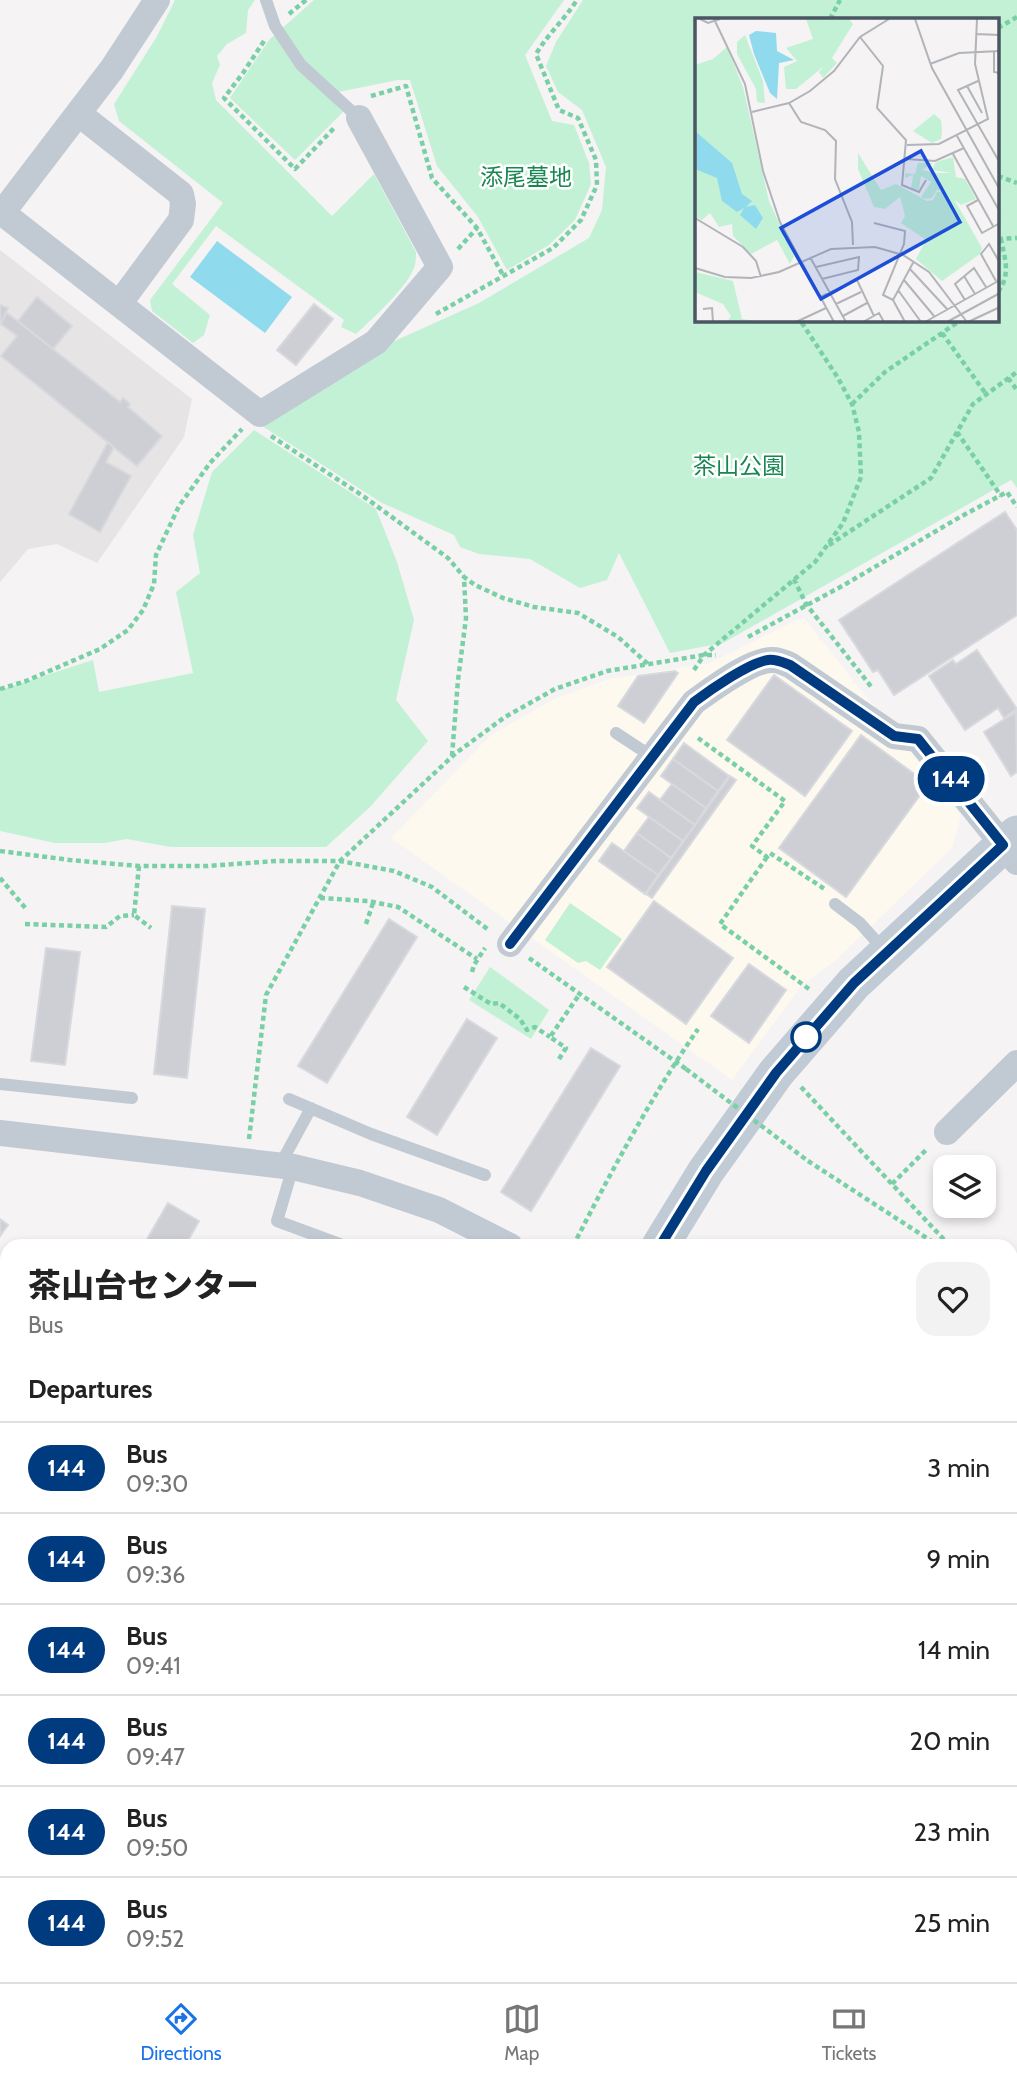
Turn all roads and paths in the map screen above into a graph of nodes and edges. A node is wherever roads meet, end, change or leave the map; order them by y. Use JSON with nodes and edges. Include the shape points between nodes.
{"nodes":[{"id":1,"x":156,"y":0,"type":"edge"},
{"id":2,"x":266,"y":0,"type":"edge"},
{"id":3,"x":577,"y":0,"type":"edge"},
{"id":4,"x":840,"y":0,"type":"edge"},
{"id":5,"x":1017,"y":17,"type":"edge"},
{"id":6,"x":831,"y":18,"type":"edge"},
{"id":7,"x":1000,"y":27,"type":"edge"},
{"id":8,"x":79,"y":114,"type":"junction"},
{"id":9,"x":359,"y":118,"type":"joint"},
{"id":10,"x":1000,"y":177,"type":"edge"},
{"id":11,"x":1017,"y":183,"type":"edge"},
{"id":12,"x":1,"y":212,"type":"edge"},
{"id":13,"x":1017,"y":238,"type":"edge"},
{"id":14,"x":1000,"y":239,"type":"edge"},
{"id":15,"x":1000,"y":289,"type":"edge"},
{"id":16,"x":119,"y":304,"type":"junction"},
{"id":17,"x":436,"y":314,"type":"dead end"},
{"id":18,"x":801,"y":322,"type":"edge"},
{"id":19,"x":958,"y":322,"type":"edge"},
{"id":20,"x":942,"y":333,"type":"junction"},
{"id":21,"x":1017,"y":372,"type":"edge"},
{"id":22,"x":1008,"y":378,"type":"junction"},
{"id":23,"x":1017,"y":390,"type":"edge"},
{"id":24,"x":986,"y":394,"type":"junction"},
{"id":25,"x":852,"y":404,"type":"junction"},
{"id":26,"x":255,"y":418,"type":"junction"},
{"id":27,"x":957,"y":432,"type":"junction"},
{"id":28,"x":1001,"y":496,"type":"junction"},
{"id":29,"x":1017,"y":507,"type":"edge"},
{"id":30,"x":825,"y":548,"type":"junction"},
{"id":31,"x":464,"y":577,"type":"junction"},
{"id":32,"x":794,"y":579,"type":"junction"},
{"id":33,"x":806,"y":604,"type":"junction"},
{"id":34,"x":740,"y":642,"type":"dead end"},
{"id":35,"x":704,"y":655,"type":"junction"},
{"id":36,"x":718,"y":655,"type":"dead end"},
{"id":37,"x":648,"y":664,"type":"junction"},
{"id":38,"x":0,"y":689,"type":"edge"},
{"id":39,"x":875,"y":692,"type":"dead end"},
{"id":40,"x":677,"y":723,"type":"junction"},
{"id":41,"x":616,"y":733,"type":"dead end"},
{"id":42,"x":651,"y":756,"type":"junction"},
{"id":43,"x":452,"y":757,"type":"junction"},
{"id":44,"x":1012,"y":847,"type":"edge"},
{"id":45,"x":0,"y":851,"type":"edge"},
{"id":46,"x":767,"y":857,"type":"junction"},
{"id":47,"x":340,"y":861,"type":"junction"},
{"id":48,"x":139,"y":866,"type":"junction"},
{"id":49,"x":0,"y":878,"type":"edge"},
{"id":50,"x":825,"y":889,"type":"dead end"},
{"id":51,"x":320,"y":898,"type":"junction"},
{"id":52,"x":373,"y":903,"type":"junction"},
{"id":53,"x":835,"y":904,"type":"dead end"},
{"id":54,"x":27,"y":910,"type":"dead end"},
{"id":55,"x":134,"y":915,"type":"junction"},
{"id":56,"x":25,"y":924,"type":"dead end"},
{"id":57,"x":366,"y":924,"type":"dead end"},
{"id":58,"x":151,"y":928,"type":"dead end"},
{"id":59,"x":500,"y":943,"type":"joint"},
{"id":60,"x":886,"y":953,"type":"junction"},
{"id":61,"x":477,"y":959,"type":"junction"},
{"id":62,"x":472,"y":972,"type":"dead end"},
{"id":63,"x":464,"y":987,"type":"dead end"},
{"id":64,"x":810,"y":989,"type":"dead end"},
{"id":65,"x":579,"y":995,"type":"dead end"},
{"id":66,"x":698,"y":1028,"type":"dead end"},
{"id":67,"x":550,"y":1037,"type":"junction"},
{"id":68,"x":559,"y":1059,"type":"dead end"},
{"id":69,"x":1017,"y":1063,"type":"edge"},
{"id":70,"x":686,"y":1069,"type":"dead end"},
{"id":71,"x":0,"y":1084,"type":"edge"},
{"id":72,"x":800,"y":1087,"type":"dead end"},
{"id":73,"x":132,"y":1098,"type":"dead end"},
{"id":74,"x":289,"y":1099,"type":"dead end"},
{"id":75,"x":310,"y":1108,"type":"junction"},
{"id":76,"x":0,"y":1133,"type":"edge"},
{"id":77,"x":942,"y":1136,"type":"joint"},
{"id":78,"x":248,"y":1160,"type":"junction"},
{"id":79,"x":287,"y":1166,"type":"junction"},
{"id":80,"x":485,"y":1175,"type":"dead end"},
{"id":81,"x":892,"y":1184,"type":"junction"},
{"id":82,"x":327,"y":1239,"type":"edge"},
{"id":83,"x":496,"y":1239,"type":"edge"},
{"id":84,"x":577,"y":1239,"type":"edge"},
{"id":85,"x":664,"y":1239,"type":"edge"},
{"id":86,"x":928,"y":1239,"type":"edge"},
{"id":87,"x":943,"y":1239,"type":"edge"}],
"edges":[{"from":1,"to":8,"type":"street"},
{"from":2,"to":9,"type":"lane","via":[[275,26],[301,65]]},
{"from":3,"to":17,"type":"path","via":[[536,54],[559,110],[578,118],[596,160],[597,186],[581,220],[553,248]]},
{"from":4,"to":6,"type":"path"},
{"from":5,"to":7,"type":"path"},
{"from":8,"to":12,"type":"street"},
{"from":8,"to":16,"type":"street","via":[[181,194],[181,220]]},
{"from":9,"to":26,"type":"street","via":[[440,267],[376,342]]},
{"from":10,"to":11,"type":"path"},
{"from":12,"to":16,"type":"street"},
{"from":13,"to":14,"type":"path"},
{"from":14,"to":15,"type":"path","via":[[1007,270]]},
{"from":16,"to":26,"type":"street"},
{"from":18,"to":25,"type":"path"},
{"from":19,"to":20,"type":"path"},
{"from":20,"to":24,"type":"path"},
{"from":20,"to":25,"type":"path","via":[[885,372]]},
{"from":21,"to":22,"type":"path"},
{"from":22,"to":23,"type":"path"},
{"from":22,"to":24,"type":"path"},
{"from":24,"to":27,"type":"path"},
{"from":25,"to":30,"type":"path","via":[[859,432],[861,477],[843,523]]},
{"from":26,"to":31,"type":"path","via":[[448,558]]},
{"from":26,"to":38,"type":"path","via":[[210,463],[179,506],[156,555],[154,584],[128,631],[100,649]]},
{"from":27,"to":28,"type":"path"},
{"from":27,"to":30,"type":"path","via":[[931,478]]},
{"from":28,"to":29,"type":"path","via":[[1007,492]]},
{"from":28,"to":33,"type":"path"},
{"from":30,"to":32,"type":"path"},
{"from":31,"to":37,"type":"path","via":[[503,598],[578,612],[618,637]]},
{"from":31,"to":43,"type":"path","via":[[466,618]]},
{"from":32,"to":33,"type":"path"},
{"from":32,"to":35,"type":"path"},
{"from":33,"to":34,"type":"path"},
{"from":33,"to":39,"type":"path"},
{"from":35,"to":36,"type":"path"},
{"from":35,"to":37,"type":"path"},
{"from":37,"to":43,"type":"path","via":[[607,671],[555,689],[505,717]]},
{"from":40,"to":42,"type":"street"},
{"from":40,"to":44,"type":"street","via":[[694,702],[725,680],[764,660],[777,660],[894,736],[918,739]]},
{"from":40,"to":46,"type":"path","via":[[785,801],[752,846]]},
{"from":41,"to":42,"type":"lane"},
{"from":42,"to":59,"type":"street"},
{"from":43,"to":47,"type":"path"},
{"from":44,"to":60,"type":"street"},
{"from":45,"to":48,"type":"path"},
{"from":46,"to":50,"type":"path","via":[[770,853]]},
{"from":46,"to":64,"type":"path","via":[[720,924]]},
{"from":47,"to":48,"type":"path"},
{"from":47,"to":51,"type":"path"},
{"from":48,"to":55,"type":"path"},
{"from":49,"to":54,"type":"path"},
{"from":51,"to":52,"type":"path"},
{"from":51,"to":78,"type":"path","via":[[266,995]]},
{"from":52,"to":57,"type":"path"},
{"from":52,"to":61,"type":"path","via":[[398,907]]},
{"from":53,"to":60,"type":"lane","via":[[860,923]]},
{"from":55,"to":56,"type":"path","via":[[120,916],[106,928]]},
{"from":55,"to":58,"type":"path"},
{"from":59,"to":61,"type":"path"},
{"from":60,"to":85,"type":"street","via":[[776,1073]]},
{"from":61,"to":62,"type":"path"},
{"from":63,"to":67,"type":"path","via":[[491,1004],[499,1003],[527,1030],[535,1027]]},
{"from":65,"to":67,"type":"path"},
{"from":66,"to":84,"type":"path"},
{"from":67,"to":68,"type":"path","via":[[566,1048]]},
{"from":69,"to":77,"type":"street"},
{"from":70,"to":86,"type":"path","bridge":true,"via":[[808,1161]]},
{"from":71,"to":73,"type":"lane"},
{"from":72,"to":81,"type":"path"},
{"from":74,"to":75,"type":"lane"},
{"from":75,"to":79,"type":"lane"},
{"from":75,"to":80,"type":"lane"},
{"from":76,"to":78,"type":"street"},
{"from":77,"to":81,"type":"path"},
{"from":78,"to":79,"type":"street"},
{"from":79,"to":82,"type":"lane","via":[[277,1220]]},
{"from":79,"to":83,"type":"street","via":[[360,1183],[439,1210]]},
{"from":81,"to":87,"type":"path"}]}
